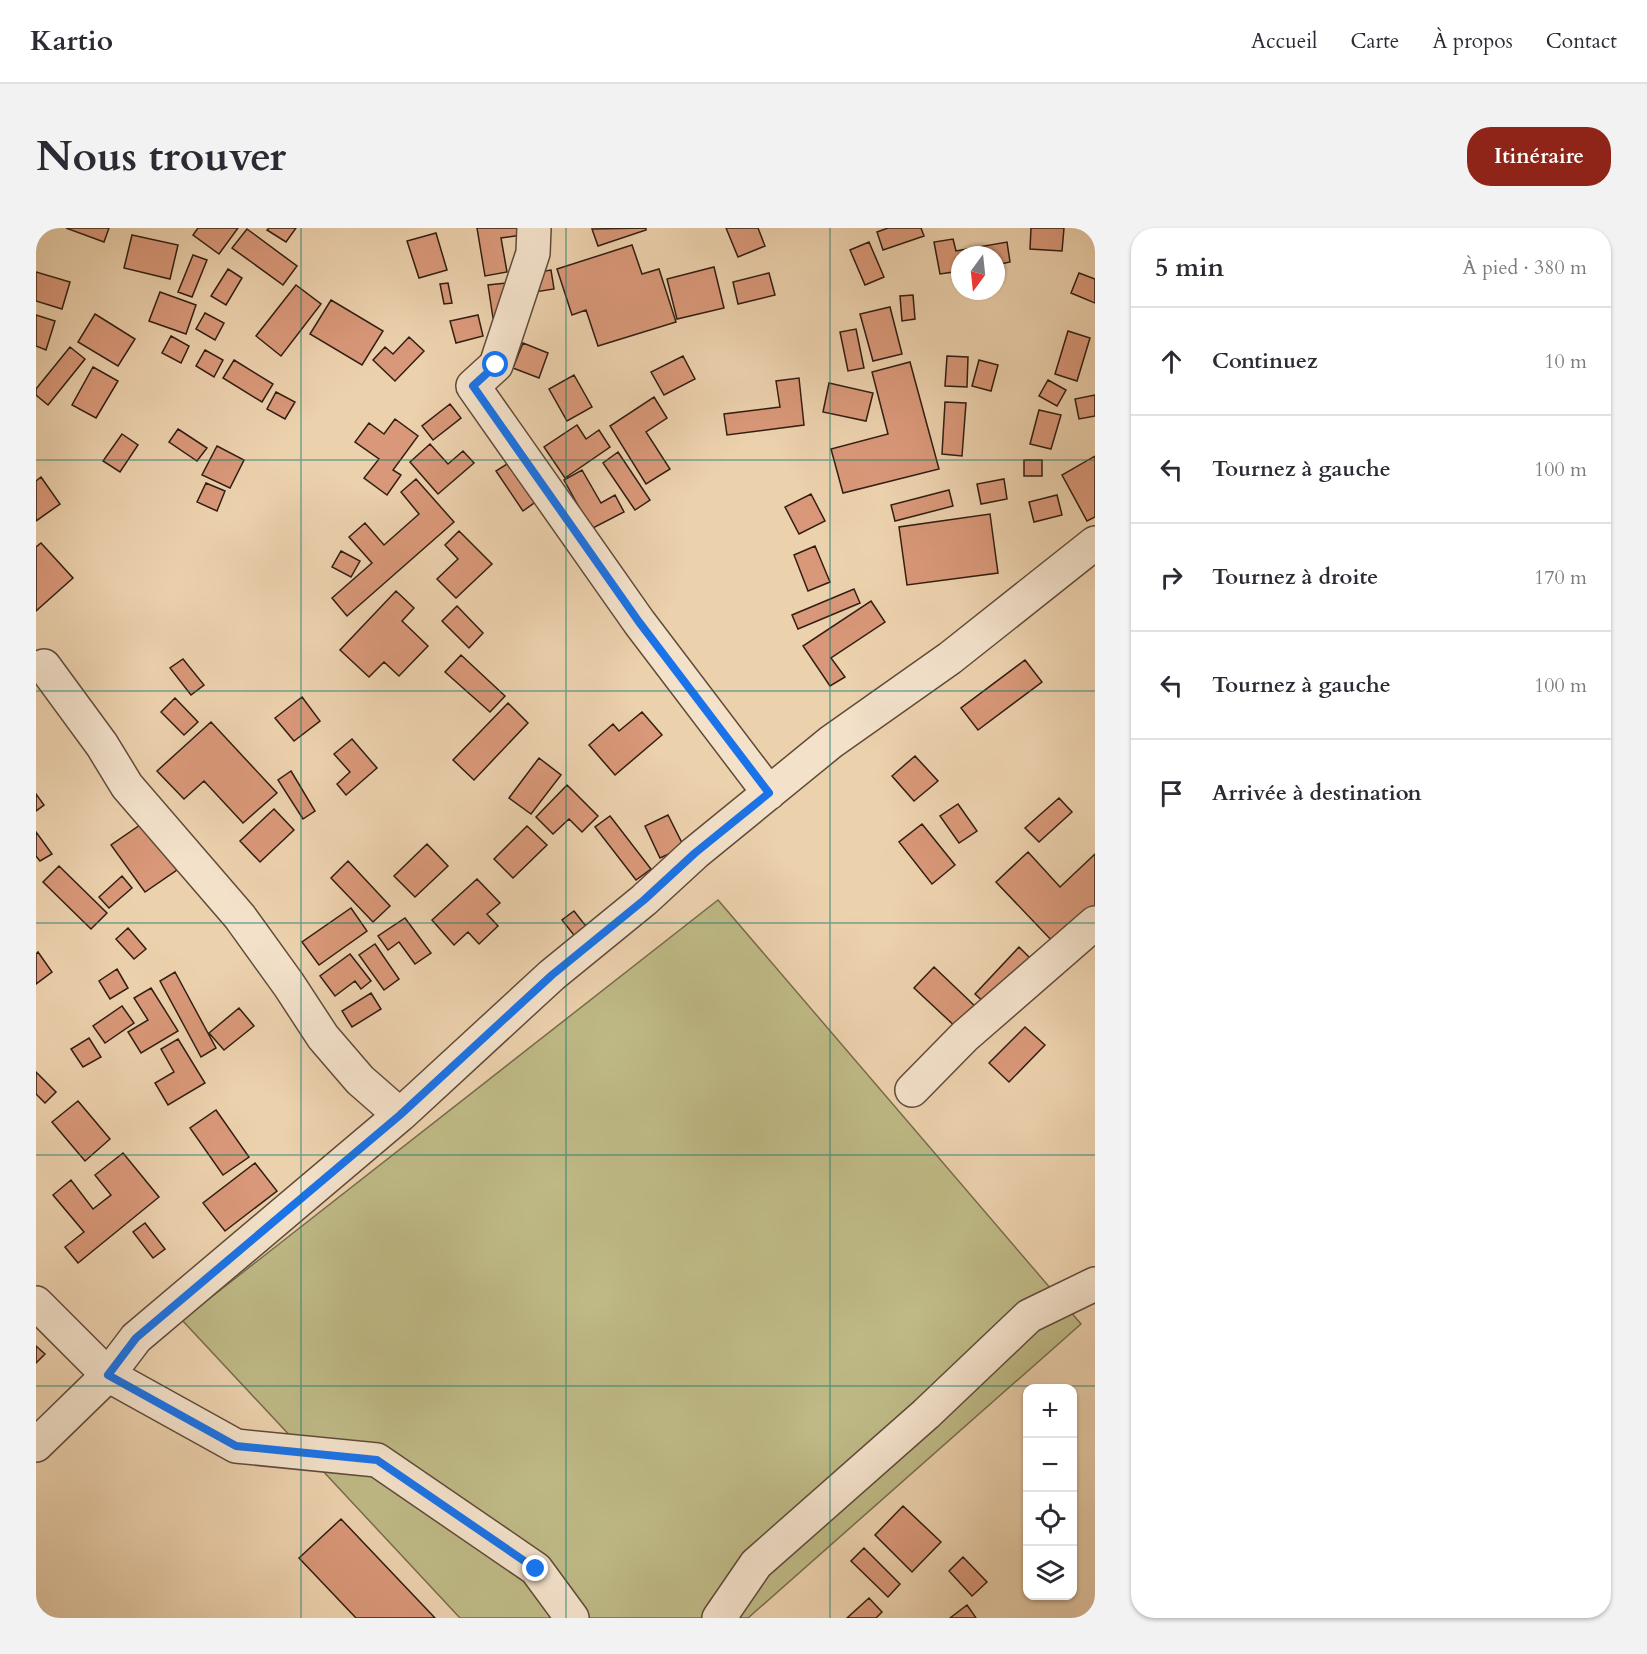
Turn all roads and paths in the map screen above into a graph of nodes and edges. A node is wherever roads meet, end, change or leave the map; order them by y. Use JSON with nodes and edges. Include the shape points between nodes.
{"nodes":[{"id":1,"x":534,"y":228,"type":"edge"},
{"id":2,"x":1095,"y":543,"type":"edge"},
{"id":3,"x":44,"y":666,"type":"dead end"},
{"id":4,"x":769,"y":793,"type":"junction"},
{"id":5,"x":1095,"y":923,"type":"edge"},
{"id":6,"x":912,"y":1090,"type":"dead end"},
{"id":7,"x":400,"y":1115,"type":"junction"},
{"id":8,"x":1095,"y":1284,"type":"edge"},
{"id":9,"x":36,"y":1303,"type":"edge"},
{"id":10,"x":108,"y":1375,"type":"junction"},
{"id":11,"x":36,"y":1445,"type":"edge"},
{"id":12,"x":572,"y":1618,"type":"edge"},
{"id":13,"x":719,"y":1618,"type":"edge"}],
"edges":[{"from":1,"to":4,"type":"street","via":[[533,253],[496,365],[473,386],[639,622]]},
{"from":2,"to":4,"type":"street","via":[[950,658],[831,742]]},
{"from":3,"to":7,"type":"street","via":[[102,744],[127,786],[240,917],[323,1037],[360,1080]]},
{"from":4,"to":7,"type":"street","via":[[552,975]]},
{"from":5,"to":6,"type":"street","via":[[965,1036]]},
{"from":7,"to":10,"type":"street","via":[[136,1338]]},
{"from":8,"to":13,"type":"street","via":[[1029,1316],[926,1414],[756,1564]]},
{"from":9,"to":10,"type":"street"},
{"from":10,"to":11,"type":"street"},
{"from":10,"to":12,"type":"street","via":[[236,1446],[377,1460],[536,1569]]}]}
